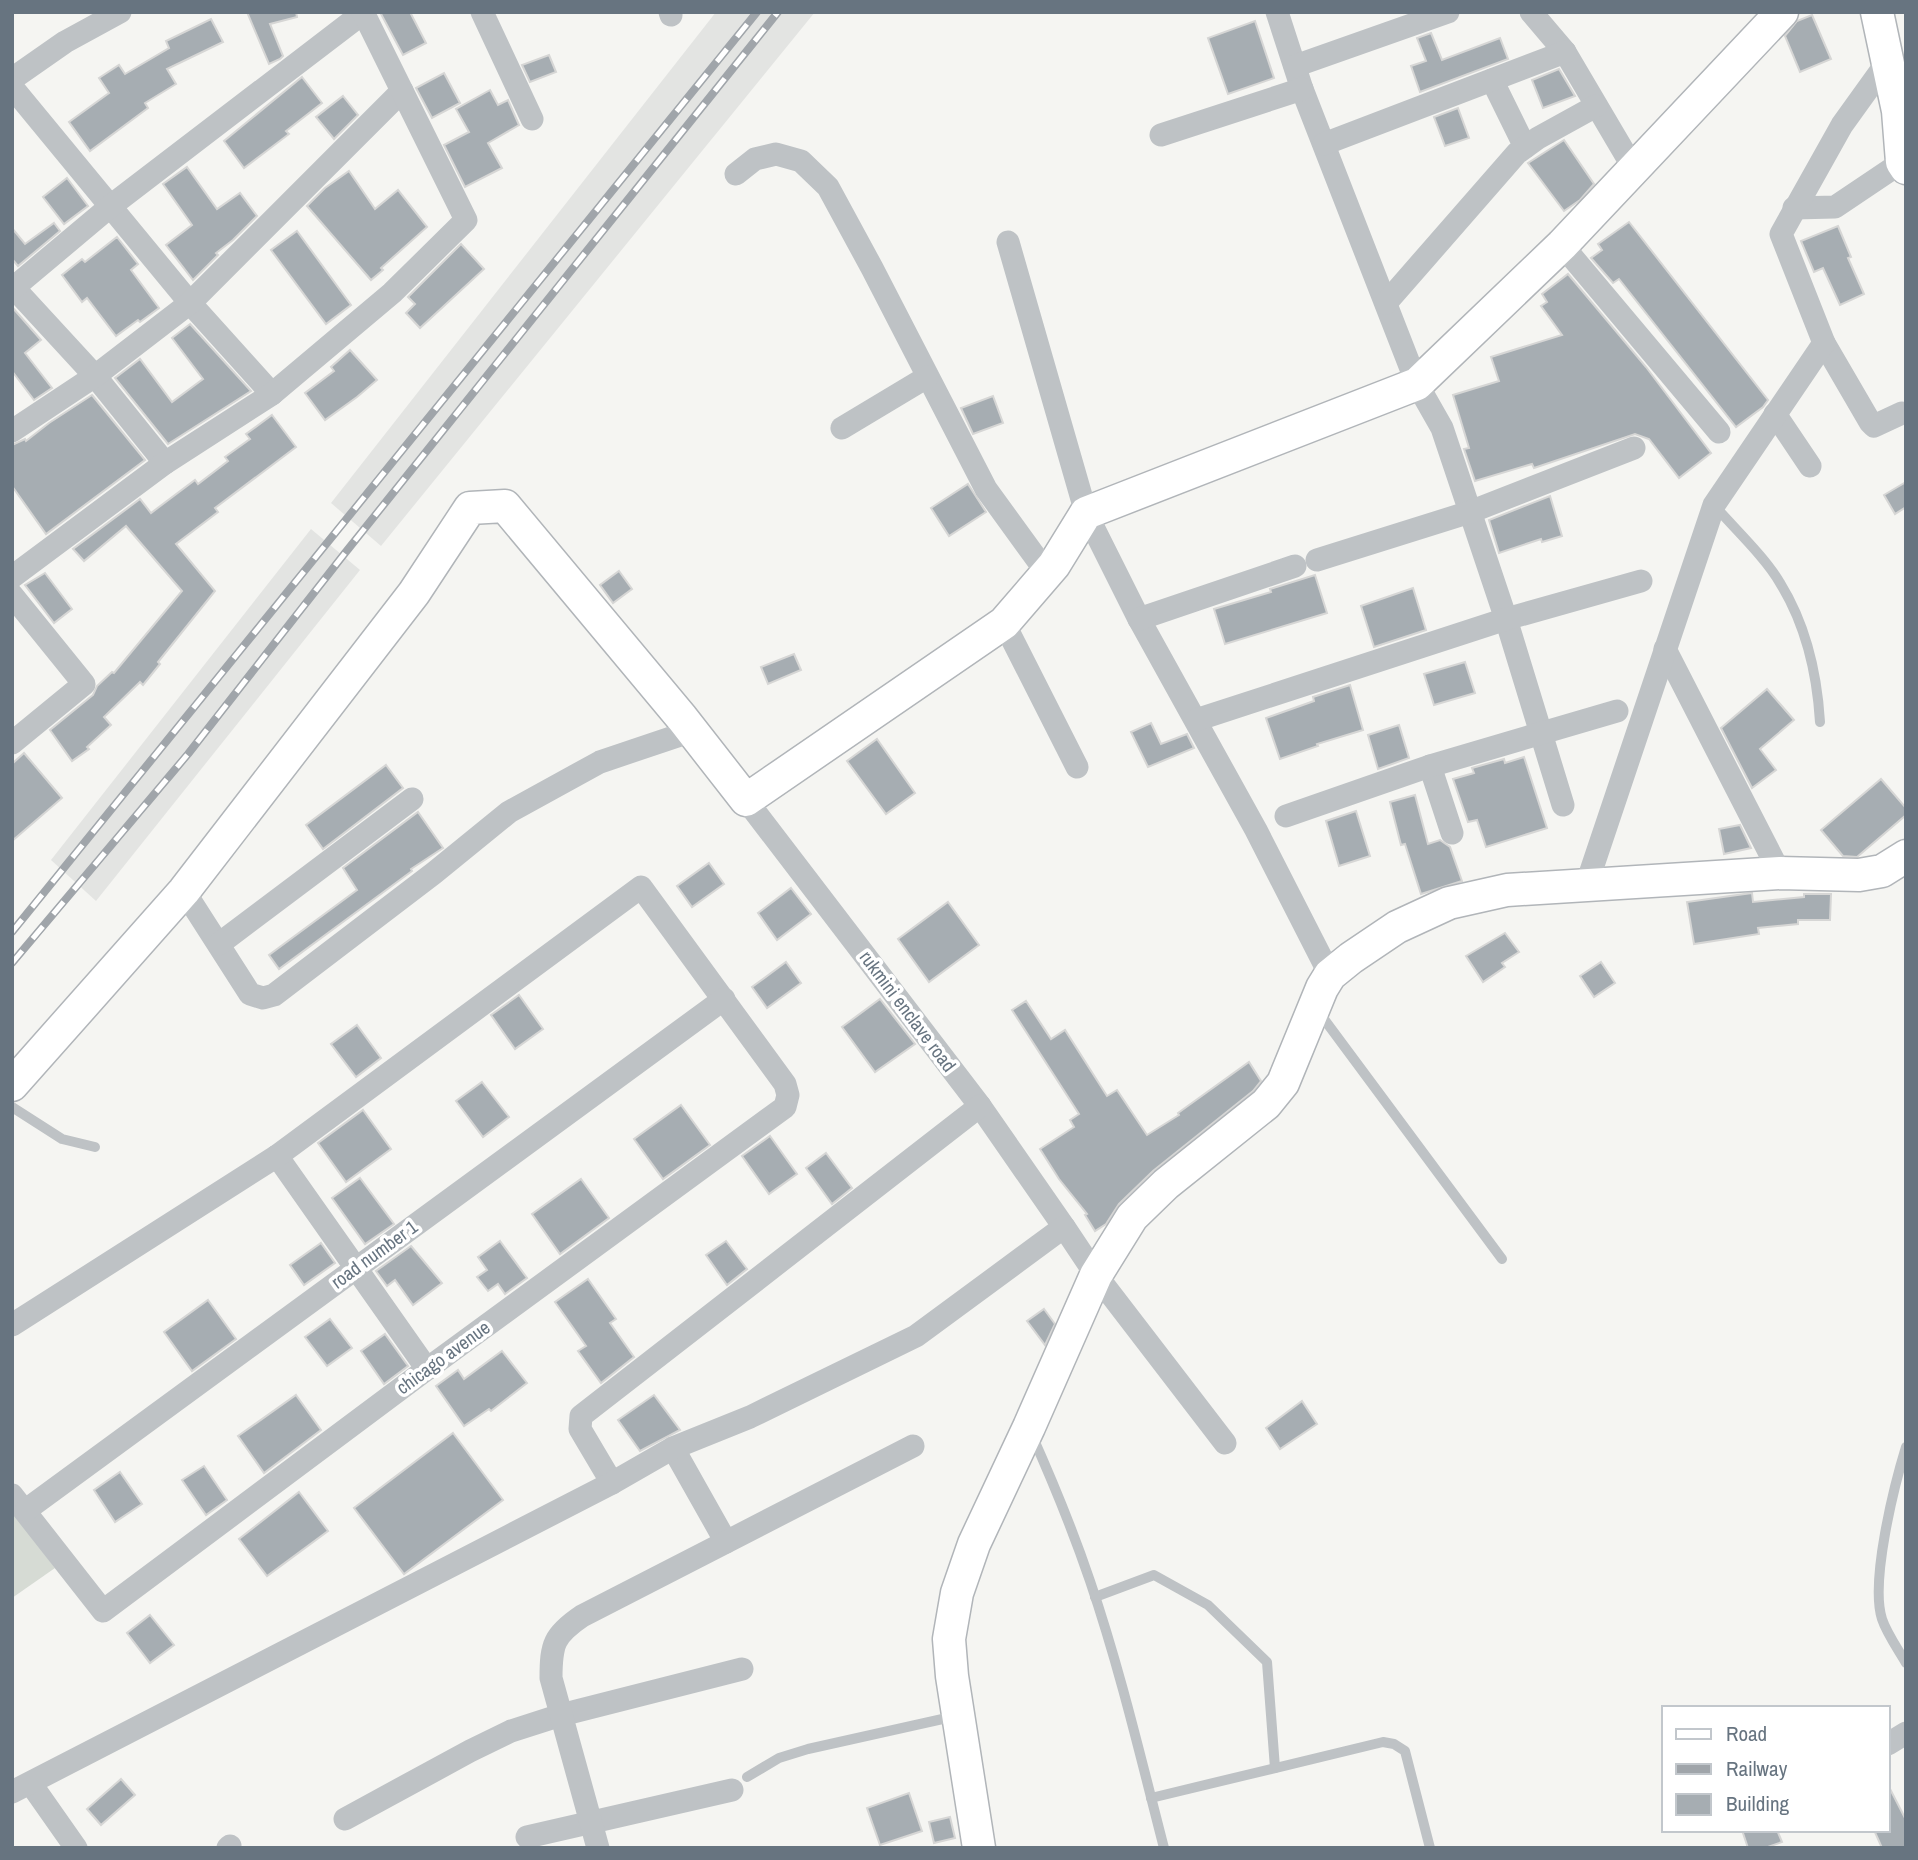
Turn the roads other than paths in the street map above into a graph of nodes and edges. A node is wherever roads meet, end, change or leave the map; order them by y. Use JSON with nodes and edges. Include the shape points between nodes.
{"nodes":[{"id":1,"x":120,"y":12,"type":"edge"},
{"id":2,"x":482,"y":12,"type":"edge"},
{"id":3,"x":1277,"y":12,"type":"edge"},
{"id":4,"x":1448,"y":12,"type":"edge"},
{"id":5,"x":1531,"y":12,"type":"edge"},
{"id":6,"x":1783,"y":12,"type":"edge"},
{"id":7,"x":1877,"y":12,"type":"edge"},
{"id":8,"x":363,"y":13,"type":"edge"},
{"id":9,"x":1565,"y":52,"type":"junction"},
{"id":10,"x":1888,"y":61,"type":"junction"},
{"id":11,"x":1295,"y":66,"type":"junction"},
{"id":12,"x":12,"y":79,"type":"edge"},
{"id":13,"x":1492,"y":80,"type":"junction"},
{"id":14,"x":12,"y":87,"type":"edge"},
{"id":15,"x":1302,"y":89,"type":"junction"},
{"id":16,"x":401,"y":91,"type":"junction"},
{"id":17,"x":1596,"y":106,"type":"junction"},
{"id":18,"x":1902,"y":110,"type":"edge"},
{"id":19,"x":533,"y":119,"type":"dead end"},
{"id":20,"x":1161,"y":135,"type":"dead end"},
{"id":21,"x":1324,"y":144,"type":"junction"},
{"id":22,"x":1525,"y":147,"type":"junction"},
{"id":23,"x":1904,"y":165,"type":"edge"},
{"id":24,"x":1634,"y":169,"type":"junction"},
{"id":25,"x":736,"y":174,"type":"dead end"},
{"id":26,"x":111,"y":205,"type":"junction"},
{"id":27,"x":1794,"y":208,"type":"junction"},
{"id":28,"x":1009,"y":242,"type":"dead end"},
{"id":29,"x":1562,"y":245,"type":"junction"},
{"id":30,"x":13,"y":288,"type":"edge"},
{"id":31,"x":190,"y":303,"type":"junction"},
{"id":32,"x":1385,"y":303,"type":"junction"},
{"id":33,"x":1824,"y":343,"type":"junction"},
{"id":34,"x":96,"y":376,"type":"junction"},
{"id":35,"x":927,"y":377,"type":"junction"},
{"id":36,"x":1417,"y":384,"type":"junction"},
{"id":37,"x":272,"y":394,"type":"junction"},
{"id":38,"x":1902,"y":413,"type":"dead end"},
{"id":39,"x":1775,"y":414,"type":"junction"},
{"id":40,"x":842,"y":428,"type":"dead end"},
{"id":41,"x":12,"y":431,"type":"edge"},
{"id":42,"x":1719,"y":432,"type":"dead end"},
{"id":43,"x":1634,"y":448,"type":"dead end"},
{"id":44,"x":165,"y":463,"type":"junction"},
{"id":45,"x":1810,"y":466,"type":"dead end"},
{"id":46,"x":1714,"y":505,"type":"junction"},
{"id":47,"x":1470,"y":512,"type":"junction"},
{"id":48,"x":1086,"y":513,"type":"junction"},
{"id":49,"x":1317,"y":560,"type":"dead end"},
{"id":50,"x":1295,"y":566,"type":"dead end"},
{"id":51,"x":1047,"y":573,"type":"junction"},
{"id":52,"x":12,"y":576,"type":"edge"},
{"id":53,"x":1641,"y":581,"type":"dead end"},
{"id":54,"x":12,"y":596,"type":"edge"},
{"id":55,"x":1506,"y":619,"type":"junction"},
{"id":56,"x":1139,"y":620,"type":"junction"},
{"id":57,"x":1004,"y":622,"type":"junction"},
{"id":58,"x":1665,"y":649,"type":"junction"},
{"id":59,"x":1616,"y":711,"type":"dead end"},
{"id":60,"x":1196,"y":720,"type":"junction"},
{"id":61,"x":1820,"y":722,"type":"dead end"},
{"id":62,"x":692,"y":731,"type":"junction"},
{"id":63,"x":1541,"y":735,"type":"junction"},
{"id":64,"x":12,"y":743,"type":"edge"},
{"id":65,"x":1430,"y":766,"type":"junction"},
{"id":66,"x":1077,"y":767,"type":"dead end"},
{"id":67,"x":412,"y":799,"type":"dead end"},
{"id":68,"x":746,"y":800,"type":"junction"},
{"id":69,"x":1563,"y":805,"type":"dead end"},
{"id":70,"x":1286,"y":816,"type":"dead end"},
{"id":71,"x":1452,"y":833,"type":"dead end"},
{"id":72,"x":1906,"y":856,"type":"edge"},
{"id":73,"x":1780,"y":873,"type":"junction"},
{"id":74,"x":1586,"y":886,"type":"junction"},
{"id":75,"x":184,"y":891,"type":"junction"},
{"id":76,"x":219,"y":944,"type":"junction"},
{"id":77,"x":1330,"y":975,"type":"junction"},
{"id":78,"x":724,"y":999,"type":"junction"},
{"id":79,"x":1314,"y":1006,"type":"junction"},
{"id":80,"x":12,"y":1085,"type":"edge"},
{"id":81,"x":980,"y":1106,"type":"junction"},
{"id":82,"x":12,"y":1107,"type":"edge"},
{"id":83,"x":95,"y":1147,"type":"dead end"},
{"id":84,"x":276,"y":1156,"type":"junction"},
{"id":85,"x":1064,"y":1227,"type":"junction"},
{"id":86,"x":1502,"y":1259,"type":"dead end"},
{"id":87,"x":354,"y":1268,"type":"junction"},
{"id":88,"x":1096,"y":1275,"type":"junction"},
{"id":89,"x":12,"y":1325,"type":"edge"},
{"id":90,"x":426,"y":1369,"type":"junction"},
{"id":91,"x":1029,"y":1427,"type":"junction"},
{"id":92,"x":1225,"y":1443,"type":"dead end"},
{"id":93,"x":912,"y":1446,"type":"dead end"},
{"id":94,"x":1906,"y":1447,"type":"edge"},
{"id":95,"x":673,"y":1448,"type":"junction"},
{"id":96,"x":612,"y":1483,"type":"junction"},
{"id":97,"x":19,"y":1503,"type":"edge"},
{"id":98,"x":726,"y":1542,"type":"junction"},
{"id":99,"x":1095,"y":1597,"type":"junction"},
{"id":100,"x":1906,"y":1662,"type":"edge"},
{"id":101,"x":742,"y":1669,"type":"dead end"},
{"id":102,"x":561,"y":1715,"type":"junction"},
{"id":103,"x":958,"y":1716,"type":"junction"},
{"id":104,"x":1906,"y":1733,"type":"edge"},
{"id":105,"x":1890,"y":1743,"type":"edge"},
{"id":106,"x":1275,"y":1768,"type":"junction"},
{"id":107,"x":740,"y":1784,"type":"joint"},
{"id":108,"x":21,"y":1788,"type":"edge"},
{"id":109,"x":1151,"y":1798,"type":"junction"},
{"id":110,"x":345,"y":1819,"type":"dead end"},
{"id":111,"x":591,"y":1823,"type":"junction"},
{"id":112,"x":527,"y":1837,"type":"dead end"},
{"id":113,"x":974,"y":1847,"type":"edge"},
{"id":114,"x":76,"y":1848,"type":"edge"},
{"id":115,"x":598,"y":1848,"type":"edge"},
{"id":116,"x":1164,"y":1848,"type":"edge"},
{"id":117,"x":1430,"y":1848,"type":"edge"}],
"edges":[{"from":1,"to":12,"type":"street","via":[[65,42]]},
{"from":2,"to":19,"type":"street"},
{"from":3,"to":11,"type":"street"},
{"from":4,"to":11,"type":"street"},
{"from":5,"to":9,"type":"street"},
{"from":6,"to":24,"type":"street"},
{"from":7,"to":10,"type":"street"},
{"from":8,"to":16,"type":"street"},
{"from":8,"to":26,"type":"street"},
{"from":9,"to":13,"type":"street"},
{"from":9,"to":17,"type":"street"},
{"from":10,"to":18,"type":"street"},
{"from":10,"to":27,"type":"street","via":[[1842,125]]},
{"from":11,"to":15,"type":"street"},
{"from":13,"to":21,"type":"street"},
{"from":13,"to":22,"type":"street"},
{"from":14,"to":26,"type":"street"},
{"from":15,"to":20,"type":"street"},
{"from":15,"to":21,"type":"street"},
{"from":16,"to":31,"type":"street"},
{"from":16,"to":37,"type":"street","via":[[466,220],[392,293]]},
{"from":17,"to":22,"type":"street"},
{"from":17,"to":24,"type":"street"},
{"from":18,"to":23,"type":"street"},
{"from":21,"to":32,"type":"street"},
{"from":22,"to":32,"type":"street"},
{"from":23,"to":27,"type":"street","via":[[1835,207]]},
{"from":24,"to":29,"type":"street"},
{"from":25,"to":35,"type":"street","via":[[755,159],[776,153],[801,161],[828,187]]},
{"from":26,"to":30,"type":"street"},
{"from":26,"to":31,"type":"street"},
{"from":27,"to":33,"type":"street","via":[[1780,234]]},
{"from":28,"to":48,"type":"street"},
{"from":29,"to":36,"type":"street"},
{"from":29,"to":42,"type":"street"},
{"from":30,"to":34,"type":"street"},
{"from":31,"to":34,"type":"street"},
{"from":31,"to":37,"type":"street"},
{"from":32,"to":36,"type":"street"},
{"from":33,"to":38,"type":"street","via":[[1874,426]]},
{"from":33,"to":39,"type":"street"},
{"from":34,"to":41,"type":"street"},
{"from":34,"to":44,"type":"street"},
{"from":35,"to":40,"type":"street"},
{"from":35,"to":51,"type":"street","via":[[986,489]]},
{"from":36,"to":47,"type":"street","via":[[1442,428]]},
{"from":36,"to":48,"type":"street"},
{"from":37,"to":44,"type":"street"},
{"from":39,"to":45,"type":"street"},
{"from":39,"to":46,"type":"street"},
{"from":43,"to":47,"type":"street"},
{"from":44,"to":52,"type":"street"},
{"from":46,"to":58,"type":"street"},
{"from":46,"to":61,"type":"lane","via":[[1779,581],[1798,617],[1811,656]]},
{"from":47,"to":49,"type":"street"},
{"from":47,"to":55,"type":"street"},
{"from":48,"to":51,"type":"street"},
{"from":48,"to":56,"type":"street"},
{"from":50,"to":56,"type":"street"},
{"from":51,"to":57,"type":"street"},
{"from":53,"to":55,"type":"street"},
{"from":54,"to":64,"type":"street","via":[[84,684]]},
{"from":55,"to":60,"type":"street"},
{"from":55,"to":63,"type":"street"},
{"from":56,"to":60,"type":"street"},
{"from":57,"to":66,"type":"street"},
{"from":57,"to":68,"type":"street"},
{"from":58,"to":73,"type":"street"},
{"from":58,"to":74,"type":"street"},
{"from":59,"to":63,"type":"street"},
{"from":60,"to":77,"type":"street"},
{"from":62,"to":68,"type":"street"},
{"from":62,"to":75,"type":"street","via":[[505,506],[470,508],[414,593]]},
{"from":62,"to":76,"type":"street","via":[[600,762],[509,812],[274,995],[250,995]]},
{"from":63,"to":65,"type":"street"},
{"from":63,"to":69,"type":"street"},
{"from":65,"to":70,"type":"street"},
{"from":65,"to":71,"type":"street"},
{"from":67,"to":76,"type":"street"},
{"from":68,"to":81,"type":"street","name":"rukmini enclave road"},
{"from":72,"to":73,"type":"street","via":[[1882,871],[1859,875]]},
{"from":73,"to":74,"type":"street"},
{"from":74,"to":77,"type":"street","via":[[1507,891],[1449,903],[1397,927]]},
{"from":75,"to":76,"type":"street"},
{"from":75,"to":80,"type":"street"},
{"from":77,"to":79,"type":"street"},
{"from":78,"to":84,"type":"street","via":[[641,887]]},
{"from":78,"to":87,"type":"street","name":"road number 1"},
{"from":78,"to":90,"type":"street","name":"chicago avenue","via":[[785,1084],[785,1107]]},
{"from":79,"to":86,"type":"lane"},
{"from":79,"to":88,"type":"street","via":[[1283,1083],[1266,1104],[1132,1217]]},
{"from":81,"to":85,"type":"street","name":"rukmini enclave road"},
{"from":81,"to":96,"type":"street","via":[[581,1416],[580,1429]]},
{"from":82,"to":83,"type":"lane","via":[[62,1139]]},
{"from":84,"to":87,"type":"street"},
{"from":84,"to":89,"type":"street"},
{"from":85,"to":88,"type":"street","name":"rukmini enclave road"},
{"from":85,"to":95,"type":"street","via":[[916,1336],[750,1417]]},
{"from":87,"to":90,"type":"street"},
{"from":87,"to":97,"type":"street","name":"road number 1"},
{"from":88,"to":91,"type":"street"},
{"from":88,"to":92,"type":"street","name":"rukmini enclave road"},
{"from":90,"to":97,"type":"street","name":"chicago avenue","via":[[103,1611]]},
{"from":91,"to":99,"type":"lane"},
{"from":91,"to":103,"type":"street","via":[[974,1544],[957,1593],[949,1639]]},
{"from":93,"to":98,"type":"street"},
{"from":94,"to":100,"type":"lane","via":[[1881,1560],[1879,1592],[1882,1618]]},
{"from":95,"to":96,"type":"street"},
{"from":95,"to":98,"type":"street"},
{"from":96,"to":108,"type":"street"},
{"from":98,"to":102,"type":"street","via":[[562,1630],[551,1654],[551,1678]]},
{"from":99,"to":106,"type":"lane","via":[[1154,1576],[1208,1605],[1267,1661]]},
{"from":99,"to":109,"type":"lane"},
{"from":101,"to":102,"type":"street"},
{"from":102,"to":110,"type":"street","via":[[511,1731]]},
{"from":102,"to":111,"type":"street"},
{"from":103,"to":107,"type":"lane","via":[[779,1758]]},
{"from":103,"to":113,"type":"street"},
{"from":104,"to":105,"type":"street"},
{"from":106,"to":109,"type":"lane"},
{"from":106,"to":117,"type":"lane","via":[[1383,1742],[1394,1744],[1405,1751]]},
{"from":107,"to":111,"type":"street"},
{"from":108,"to":114,"type":"street"},
{"from":109,"to":116,"type":"lane"},
{"from":111,"to":112,"type":"street"},
{"from":111,"to":115,"type":"street"}]}
